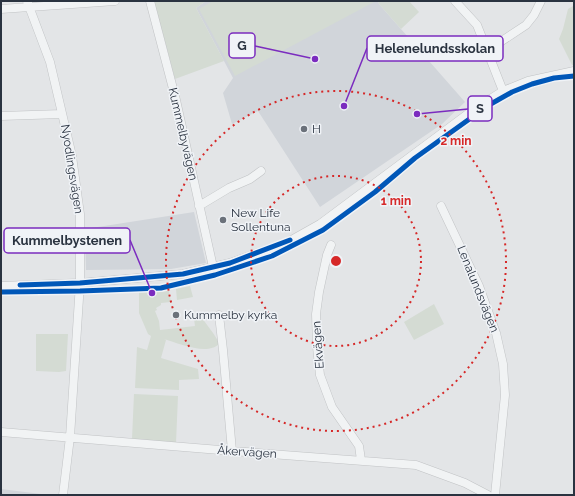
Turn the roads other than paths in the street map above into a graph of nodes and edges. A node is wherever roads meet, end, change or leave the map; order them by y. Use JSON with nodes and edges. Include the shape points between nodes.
{"nodes":[{"id":1,"x":115,"y":1,"type":"edge"},
{"id":2,"x":150,"y":1,"type":"edge"},
{"id":3,"x":455,"y":1,"type":"edge"},
{"id":4,"x":541,"y":1,"type":"edge"},
{"id":5,"x":29,"y":4,"type":"edge"},
{"id":6,"x":1,"y":9,"type":"edge"},
{"id":7,"x":488,"y":50,"type":"junction"},
{"id":8,"x":574,"y":72,"type":"edge"},
{"id":9,"x":503,"y":91,"type":"junction"},
{"id":10,"x":62,"y":114,"type":"junction"},
{"id":11,"x":1,"y":116,"type":"edge"},
{"id":12,"x":261,"y":171,"type":"dead end"},
{"id":13,"x":199,"y":206,"type":"junction"},
{"id":14,"x":442,"y":206,"type":"dead end"},
{"id":15,"x":331,"y":245,"type":"dead end"},
{"id":16,"x":213,"y":268,"type":"junction"},
{"id":17,"x":80,"y":283,"type":"junction"},
{"id":18,"x":1,"y":286,"type":"edge"},
{"id":19,"x":219,"y":315,"type":"dead end"},
{"id":20,"x":1,"y":432,"type":"edge"},
{"id":21,"x":70,"y":438,"type":"junction"},
{"id":22,"x":232,"y":452,"type":"junction"},
{"id":23,"x":361,"y":460,"type":"junction"},
{"id":24,"x":63,"y":495,"type":"edge"},
{"id":25,"x":488,"y":495,"type":"edge"},
{"id":26,"x":495,"y":495,"type":"edge"}],
"edges":[{"from":1,"to":5,"type":"street"},
{"from":2,"to":13,"type":"street","name":"Kummelbyvägen","via":[[176,100]]},
{"from":3,"to":7,"type":"street","via":[[477,25]]},
{"from":4,"to":7,"type":"street","via":[[526,25]]},
{"from":5,"to":6,"type":"street"},
{"from":5,"to":10,"type":"street","name":"Nyodlingsvägen","via":[[50,62]]},
{"from":7,"to":9,"type":"street"},
{"from":8,"to":9,"type":"street","via":[[528,81]]},
{"from":9,"to":16,"type":"street","via":[[473,110],[320,224],[288,242]]},
{"from":10,"to":11,"type":"street"},
{"from":10,"to":17,"type":"street","name":"Nyodlingsvägen","via":[[72,156],[80,214]]},
{"from":12,"to":13,"type":"street"},
{"from":13,"to":16,"type":"street","name":"Kummelbyvägen"},
{"from":14,"to":26,"type":"street","name":"Lenalundsvägen","via":[[479,286],[496,333],[503,364],[504,396]]},
{"from":15,"to":23,"type":"street","name":"Ekvägen","via":[[316,314],[320,375],[332,407],[359,446]]},
{"from":16,"to":17,"type":"street","via":[[159,277]]},
{"from":17,"to":18,"type":"street"},
{"from":17,"to":21,"type":"street","name":"Nyodlingsvägen"},
{"from":19,"to":22,"type":"street"},
{"from":20,"to":21,"type":"street","name":"Åkervägen"},
{"from":21,"to":22,"type":"street","name":"Åkervägen"},
{"from":21,"to":24,"type":"street","name":"Nyodlingsvägen"},
{"from":22,"to":23,"type":"street","name":"Åkervägen"},
{"from":23,"to":25,"type":"street","name":"Åkervägen","via":[[416,465],[465,483]]}]}
